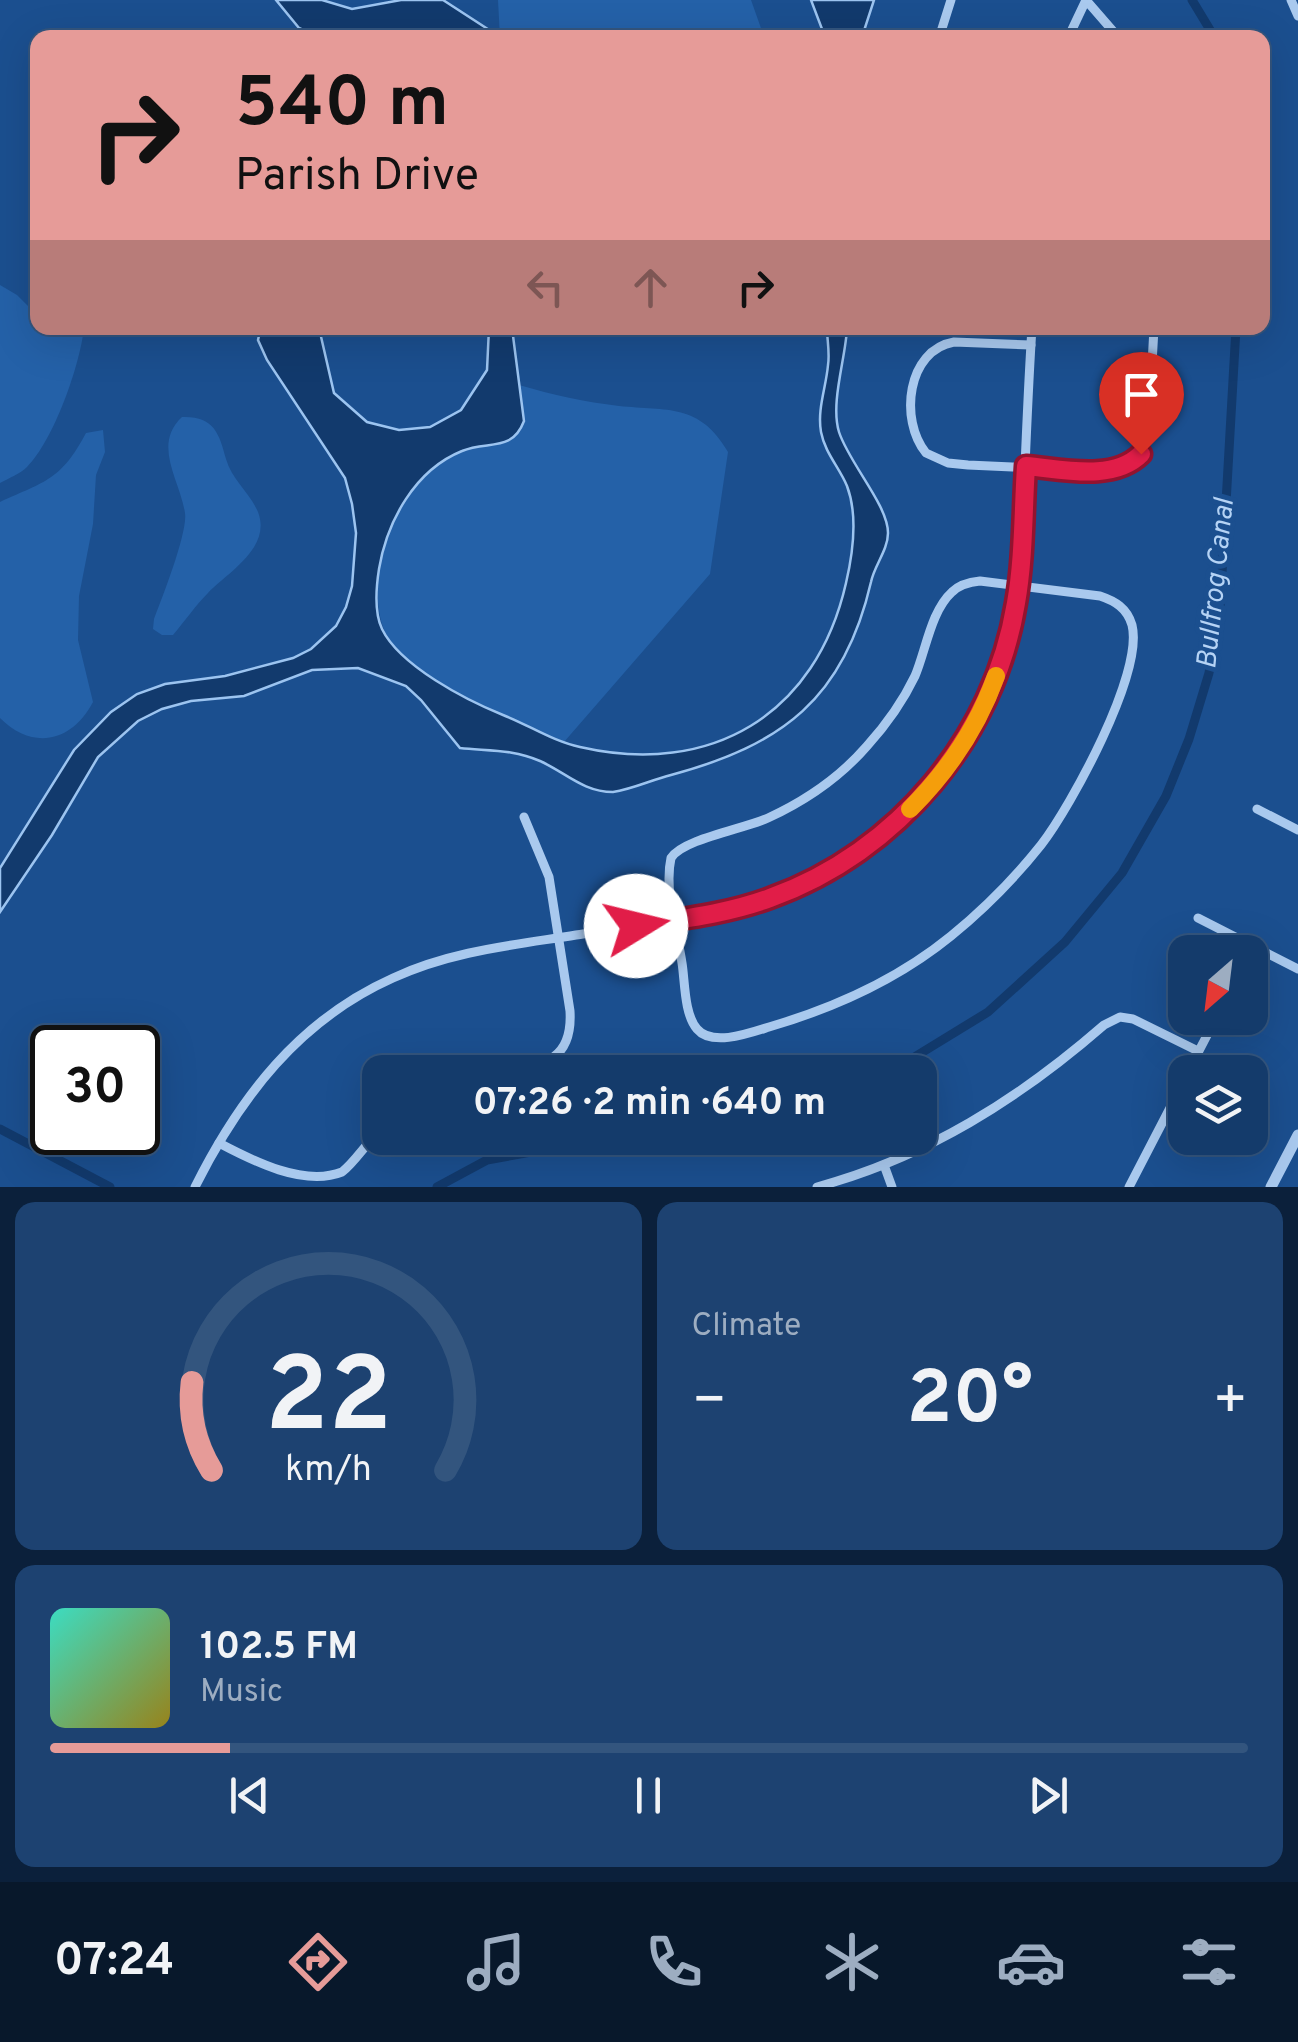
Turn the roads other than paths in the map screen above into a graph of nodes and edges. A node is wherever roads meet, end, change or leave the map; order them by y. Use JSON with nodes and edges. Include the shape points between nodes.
{"nodes":[{"id":1,"x":951,"y":0,"type":"edge"},
{"id":2,"x":1086,"y":0,"type":"edge"},
{"id":3,"x":1291,"y":0,"type":"edge"},
{"id":4,"x":1298,"y":16,"type":"edge"},
{"id":5,"x":941,"y":30,"type":"edge"},
{"id":6,"x":1072,"y":30,"type":"edge"},
{"id":7,"x":1112,"y":30,"type":"edge"},
{"id":8,"x":1031,"y":335,"type":"edge"},
{"id":9,"x":1154,"y":335,"type":"edge"},
{"id":10,"x":1030,"y":345,"type":"junction"},
{"id":11,"x":1026,"y":466,"type":"junction"},
{"id":12,"x":1019,"y":586,"type":"junction"},
{"id":13,"x":1257,"y":808,"type":"dead end"},
{"id":14,"x":524,"y":817,"type":"dead end"},
{"id":15,"x":1298,"y":830,"type":"edge"},
{"id":16,"x":1198,"y":918,"type":"dead end"},
{"id":17,"x":676,"y":920,"type":"junction"},
{"id":18,"x":1226,"y":935,"type":"edge"},
{"id":19,"x":558,"y":938,"type":"junction"},
{"id":20,"x":1268,"y":957,"type":"edge"},
{"id":21,"x":1298,"y":970,"type":"edge"},
{"id":22,"x":1207,"y":1035,"type":"edge"},
{"id":23,"x":1198,"y":1051,"type":"junction"},
{"id":24,"x":556,"y":1055,"type":"edge"},
{"id":25,"x":1196,"y":1055,"type":"edge"},
{"id":26,"x":1168,"y":1111,"type":"edge"},
{"id":27,"x":1298,"y":1135,"type":"edge"},
{"id":28,"x":218,"y":1143,"type":"junction"},
{"id":29,"x":362,"y":1151,"type":"edge"},
{"id":30,"x":884,"y":1165,"type":"junction"},
{"id":31,"x":195,"y":1187,"type":"edge"},
{"id":32,"x":817,"y":1187,"type":"edge"},
{"id":33,"x":892,"y":1187,"type":"edge"},
{"id":34,"x":1129,"y":1187,"type":"edge"},
{"id":35,"x":1271,"y":1187,"type":"edge"}],
"edges":[{"from":1,"to":5,"type":"street"},
{"from":2,"to":6,"type":"street"},
{"from":2,"to":7,"type":"street"},
{"from":3,"to":4,"type":"street"},
{"from":8,"to":10,"type":"street"},
{"from":9,"to":11,"type":"street","via":[[1148,436],[1141,454],[1111,470]]},
{"from":10,"to":11,"type":"street"},
{"from":10,"to":11,"type":"street","via":[[943,344],[918,367],[912,408],[915,436],[936,460]]},
{"from":11,"to":12,"type":"street"},
{"from":12,"to":17,"type":"street","via":[[1003,658],[980,713],[951,761],[908,811],[865,848],[794,889]]},
{"from":12,"to":17,"type":"street","via":[[980,581],[952,591],[900,702],[837,774],[766,819],[676,850],[669,867]]},
{"from":12,"to":17,"type":"street","via":[[1114,601],[1129,616],[1133,639],[1093,760],[1052,829],[996,897],[938,946],[870,988],[825,1009],[715,1038],[692,1019]]},
{"from":13,"to":15,"type":"street"},
{"from":14,"to":19,"type":"street","via":[[549,877]]},
{"from":16,"to":18,"type":"street"},
{"from":17,"to":19,"type":"street"},
{"from":19,"to":24,"type":"street","via":[[570,1011],[567,1041]]},
{"from":19,"to":28,"type":"street","via":[[452,956],[355,998],[273,1065]]},
{"from":20,"to":21,"type":"street"},
{"from":22,"to":23,"type":"street"},
{"from":23,"to":25,"type":"street"},
{"from":23,"to":30,"type":"street","via":[[1120,1018],[1000,1106]]},
{"from":26,"to":34,"type":"street"},
{"from":27,"to":35,"type":"street"},
{"from":28,"to":29,"type":"street","via":[[284,1177],[315,1184],[338,1176]]},
{"from":28,"to":31,"type":"street"},
{"from":30,"to":32,"type":"street"},
{"from":30,"to":33,"type":"street"}]}
